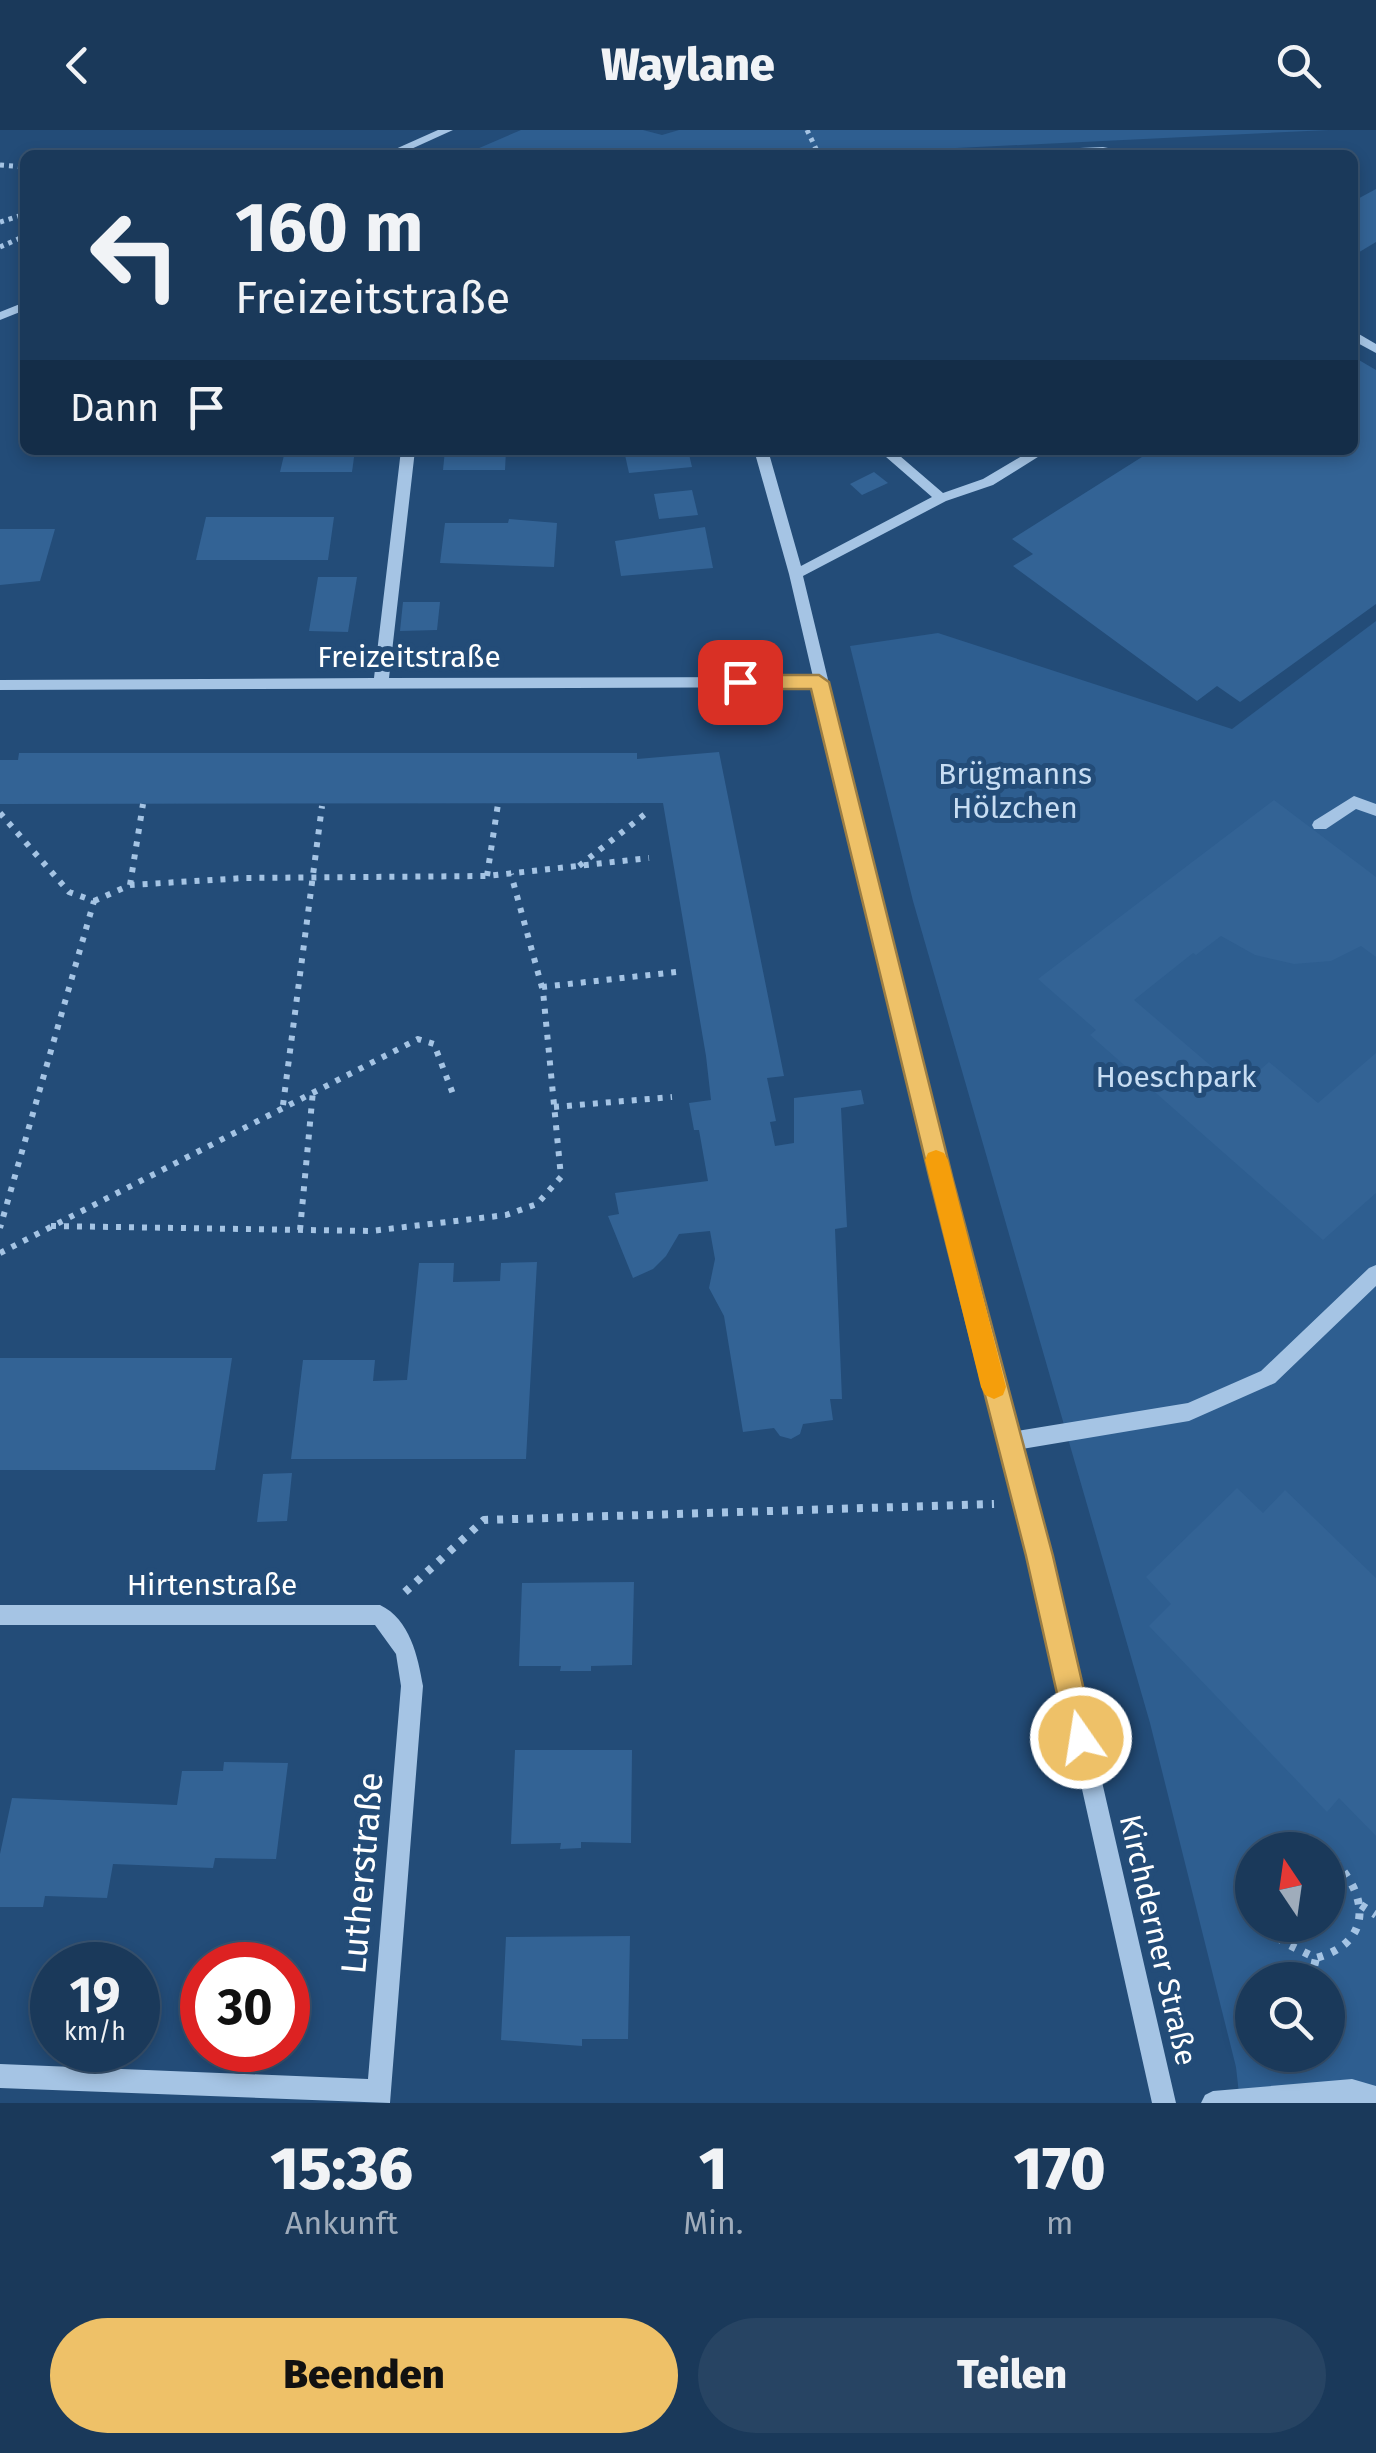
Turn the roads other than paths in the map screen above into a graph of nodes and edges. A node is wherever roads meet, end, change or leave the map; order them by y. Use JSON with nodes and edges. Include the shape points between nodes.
{"nodes":[{"id":1,"x":447,"y":130,"type":"edge"},
{"id":2,"x":400,"y":150,"type":"edge"},
{"id":3,"x":407,"y":455,"type":"edge"},
{"id":4,"x":763,"y":455,"type":"edge"},
{"id":5,"x":892,"y":455,"type":"edge"},
{"id":6,"x":1034,"y":455,"type":"edge"},
{"id":7,"x":941,"y":498,"type":"junction"},
{"id":8,"x":796,"y":574,"type":"junction"},
{"id":9,"x":819,"y":682,"type":"junction"},
{"id":10,"x":0,"y":685,"type":"edge"},
{"id":11,"x":381,"y":685,"type":"junction"},
{"id":12,"x":1376,"y":810,"type":"edge"},
{"id":13,"x":1320,"y":824,"type":"dead end"},
{"id":14,"x":1376,"y":1274,"type":"edge"},
{"id":15,"x":1008,"y":1442,"type":"junction"},
{"id":16,"x":0,"y":1615,"type":"edge"},
{"id":17,"x":406,"y":1650,"type":"joint"},
{"id":18,"x":0,"y":2076,"type":"edge"},
{"id":19,"x":379,"y":2097,"type":"edge"},
{"id":20,"x":1376,"y":2098,"type":"edge"},
{"id":21,"x":1164,"y":2103,"type":"edge"},
{"id":22,"x":1213,"y":2103,"type":"edge"}],
"edges":[{"from":1,"to":2,"type":"street"},
{"from":3,"to":11,"type":"street"},
{"from":4,"to":8,"type":"street","name":"Kirchderner Straße"},
{"from":5,"to":7,"type":"street"},
{"from":6,"to":7,"type":"street","via":[[988,482]]},
{"from":7,"to":8,"type":"street"},
{"from":8,"to":9,"type":"street","name":"Kirchderner Straße"},
{"from":9,"to":11,"type":"street","name":"Freizeitstraße"},
{"from":9,"to":15,"type":"street","name":"Kirchderner Straße"},
{"from":10,"to":11,"type":"street","name":"Freizeitstraße"},
{"from":12,"to":13,"type":"street","via":[[1354,802]]},
{"from":14,"to":15,"type":"street","via":[[1268,1377],[1190,1412]]},
{"from":15,"to":21,"type":"street","name":"Kirchderner Straße"},
{"from":16,"to":17,"type":"street","name":"Hirtenstraße","via":[[380,1615]]},
{"from":17,"to":19,"type":"street","name":"Lutherstraße","via":[[412,1686]]},
{"from":18,"to":19,"type":"street"},
{"from":20,"to":22,"type":"street","via":[[1352,2091]]}]}
